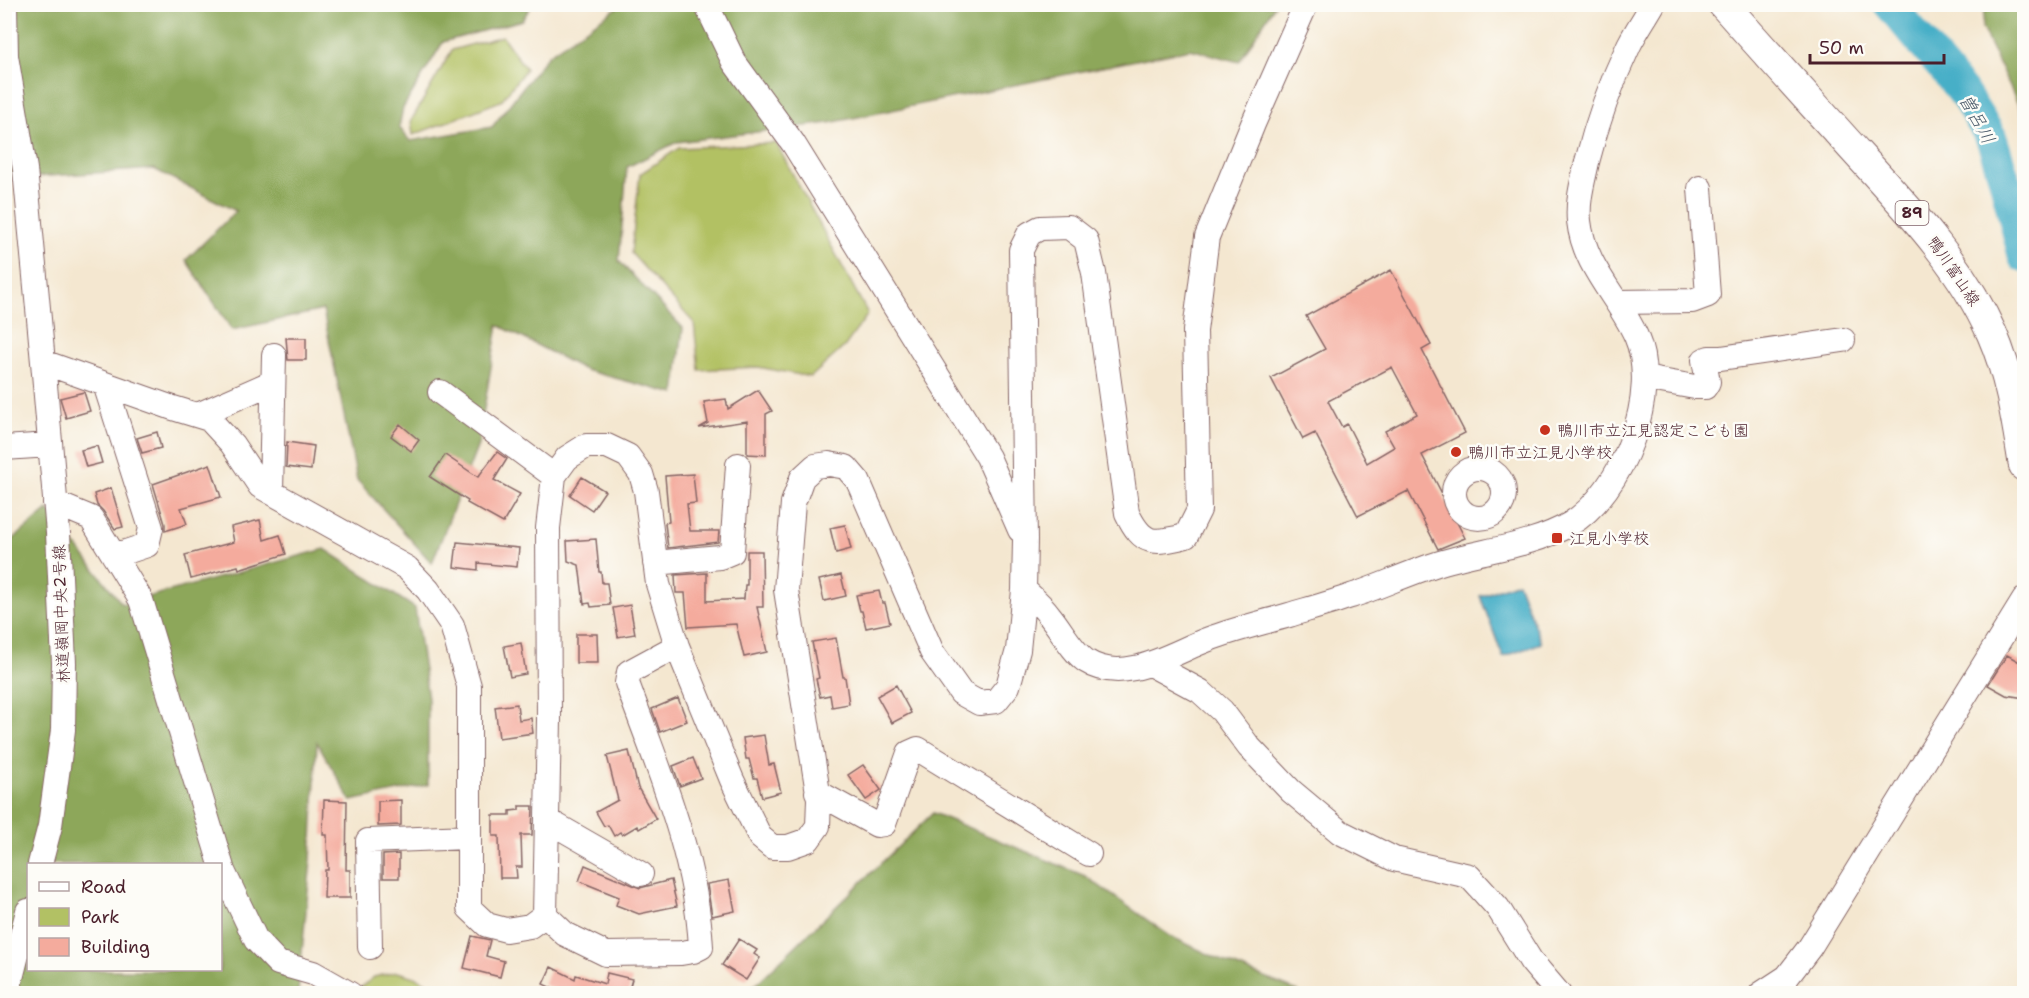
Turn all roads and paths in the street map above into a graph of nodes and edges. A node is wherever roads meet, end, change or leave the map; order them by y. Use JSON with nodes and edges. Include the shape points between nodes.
{"nodes":[{"id":1,"x":5,"y":4,"type":"edge"},
{"id":2,"x":706,"y":4,"type":"edge"},
{"id":3,"x":1306,"y":4,"type":"edge"},
{"id":4,"x":1653,"y":4,"type":"edge"},
{"id":5,"x":1723,"y":4,"type":"edge"},
{"id":6,"x":1700,"y":188,"type":"dead end"},
{"id":7,"x":1617,"y":302,"type":"junction"},
{"id":8,"x":1843,"y":340,"type":"dead end"},
{"id":9,"x":274,"y":355,"type":"dead end"},
{"id":10,"x":43,"y":362,"type":"junction"},
{"id":11,"x":1644,"y":378,"type":"junction"},
{"id":12,"x":273,"y":382,"type":"junction"},
{"id":13,"x":105,"y":384,"type":"junction"},
{"id":14,"x":440,"y":392,"type":"dead end"},
{"id":15,"x":198,"y":416,"type":"junction"},
{"id":16,"x":50,"y":445,"type":"junction"},
{"id":17,"x":4,"y":448,"type":"edge"},
{"id":18,"x":738,"y":465,"type":"dead end"},
{"id":19,"x":2025,"y":466,"type":"edge"},
{"id":20,"x":554,"y":476,"type":"junction"},
{"id":21,"x":271,"y":492,"type":"junction"},
{"id":22,"x":55,"y":503,"type":"junction"},
{"id":23,"x":1496,"y":512,"type":"dead end"},
{"id":24,"x":1025,"y":540,"type":"junction"},
{"id":25,"x":1512,"y":545,"type":"junction"},
{"id":26,"x":114,"y":556,"type":"junction"},
{"id":27,"x":655,"y":563,"type":"junction"},
{"id":28,"x":1024,"y":590,"type":"junction"},
{"id":29,"x":2025,"y":600,"type":"edge"},
{"id":30,"x":677,"y":646,"type":"junction"},
{"id":31,"x":1150,"y":664,"type":"junction"},
{"id":32,"x":818,"y":792,"type":"junction"},
{"id":33,"x":547,"y":820,"type":"junction"},
{"id":34,"x":468,"y":837,"type":"junction"},
{"id":35,"x":1089,"y":854,"type":"dead end"},
{"id":36,"x":40,"y":863,"type":"edge"},
{"id":37,"x":221,"y":863,"type":"edge"},
{"id":38,"x":222,"y":868,"type":"edge"},
{"id":39,"x":641,"y":873,"type":"dead end"},
{"id":40,"x":27,"y":915,"type":"edge"},
{"id":41,"x":545,"y":915,"type":"junction"},
{"id":42,"x":370,"y":947,"type":"dead end"},
{"id":43,"x":7,"y":993,"type":"edge"},
{"id":44,"x":350,"y":993,"type":"edge"},
{"id":45,"x":1559,"y":993,"type":"edge"},
{"id":46,"x":1761,"y":993,"type":"edge"}],
"edges":[{"from":1,"to":10,"type":"street","name":"林道嶺岡中央2号線","via":[[6,56],[26,169]]},
{"from":2,"to":24,"type":"street","via":[[734,62],[793,143],[988,457]]},
{"from":3,"to":24,"type":"street","via":[[1208,237],[1195,331],[1199,510],[1186,536],[1149,540],[1135,531],[1127,513],[1094,273],[1086,240],[1069,227],[1054,226],[1029,234],[1021,250]]},
{"from":4,"to":7,"type":"street","via":[[1630,44],[1606,101],[1579,202],[1586,250]]},
{"from":5,"to":19,"type":"main road","name":"鴨川富山線","number":"89","via":[[1911,212],[1968,286],[1999,351]]},
{"from":6,"to":7,"type":"street","via":[[1708,295],[1692,301]]},
{"from":7,"to":11,"type":"street","via":[[1641,350]]},
{"from":8,"to":11,"type":"street","via":[[1709,358],[1704,360],[1708,382],[1705,387]]},
{"from":9,"to":12,"type":"street"},
{"from":10,"to":13,"type":"street"},
{"from":10,"to":16,"type":"street","name":"林道嶺岡中央2号線"},
{"from":11,"to":25,"type":"street","via":[[1634,435],[1618,472],[1602,495],[1569,524]]},
{"from":12,"to":15,"type":"street"},
{"from":12,"to":21,"type":"street"},
{"from":13,"to":15,"type":"street"},
{"from":13,"to":26,"type":"street","via":[[151,528],[147,545]]},
{"from":14,"to":20,"type":"street"},
{"from":15,"to":21,"type":"street","via":[[209,419],[232,444],[260,486]]},
{"from":16,"to":17,"type":"street"},
{"from":16,"to":22,"type":"street","name":"林道嶺岡中央2号線"},
{"from":18,"to":27,"type":"street","via":[[732,552],[720,557]]},
{"from":20,"to":27,"type":"street","via":[[567,458],[586,446],[607,446],[628,456],[646,490]]},
{"from":20,"to":33,"type":"street","via":[[548,528]]},
{"from":21,"to":34,"type":"street","via":[[407,568],[452,625],[469,686]]},
{"from":22,"to":26,"type":"street","via":[[91,518]]},
{"from":22,"to":36,"type":"street","name":"林道嶺岡中央2号線","via":[[64,663],[63,730],[50,826]]},
{"from":23,"to":25,"type":"street"},
{"from":24,"to":28,"type":"street"},
{"from":25,"to":31,"type":"street","via":[[1434,564],[1351,596],[1210,638]]},
{"from":26,"to":37,"type":"street","via":[[141,600]]},
{"from":27,"to":30,"type":"street"},
{"from":28,"to":31,"type":"street","via":[[1086,660],[1106,669]]},
{"from":28,"to":32,"type":"street","via":[[1018,650],[1008,686],[996,701],[979,703],[961,693],[932,652],[858,482],[846,466],[815,466],[802,478],[793,503],[786,590]]},
{"from":29,"to":46,"type":"street","via":[[1810,947],[1787,977]]},
{"from":30,"to":32,"type":"street","via":[[760,837],[772,847],[788,847],[808,840],[818,826]]},
{"from":30,"to":41,"type":"street","via":[[629,672],[627,683],[684,839],[701,947],[681,953],[606,954],[565,934]]},
{"from":31,"to":45,"type":"street","via":[[1200,691],[1284,784],[1340,832],[1394,859],[1469,876],[1498,908],[1531,961]]},
{"from":32,"to":35,"type":"street","via":[[884,825],[909,753],[918,749]]},
{"from":33,"to":39,"type":"street"},
{"from":33,"to":41,"type":"street"},
{"from":34,"to":41,"type":"street","via":[[469,908],[487,925],[506,930],[530,926]]},
{"from":34,"to":42,"type":"street","via":[[368,841]]},
{"from":38,"to":44,"type":"street","via":[[256,940],[278,963],[313,973]]},
{"from":40,"to":43,"type":"street"}]}
